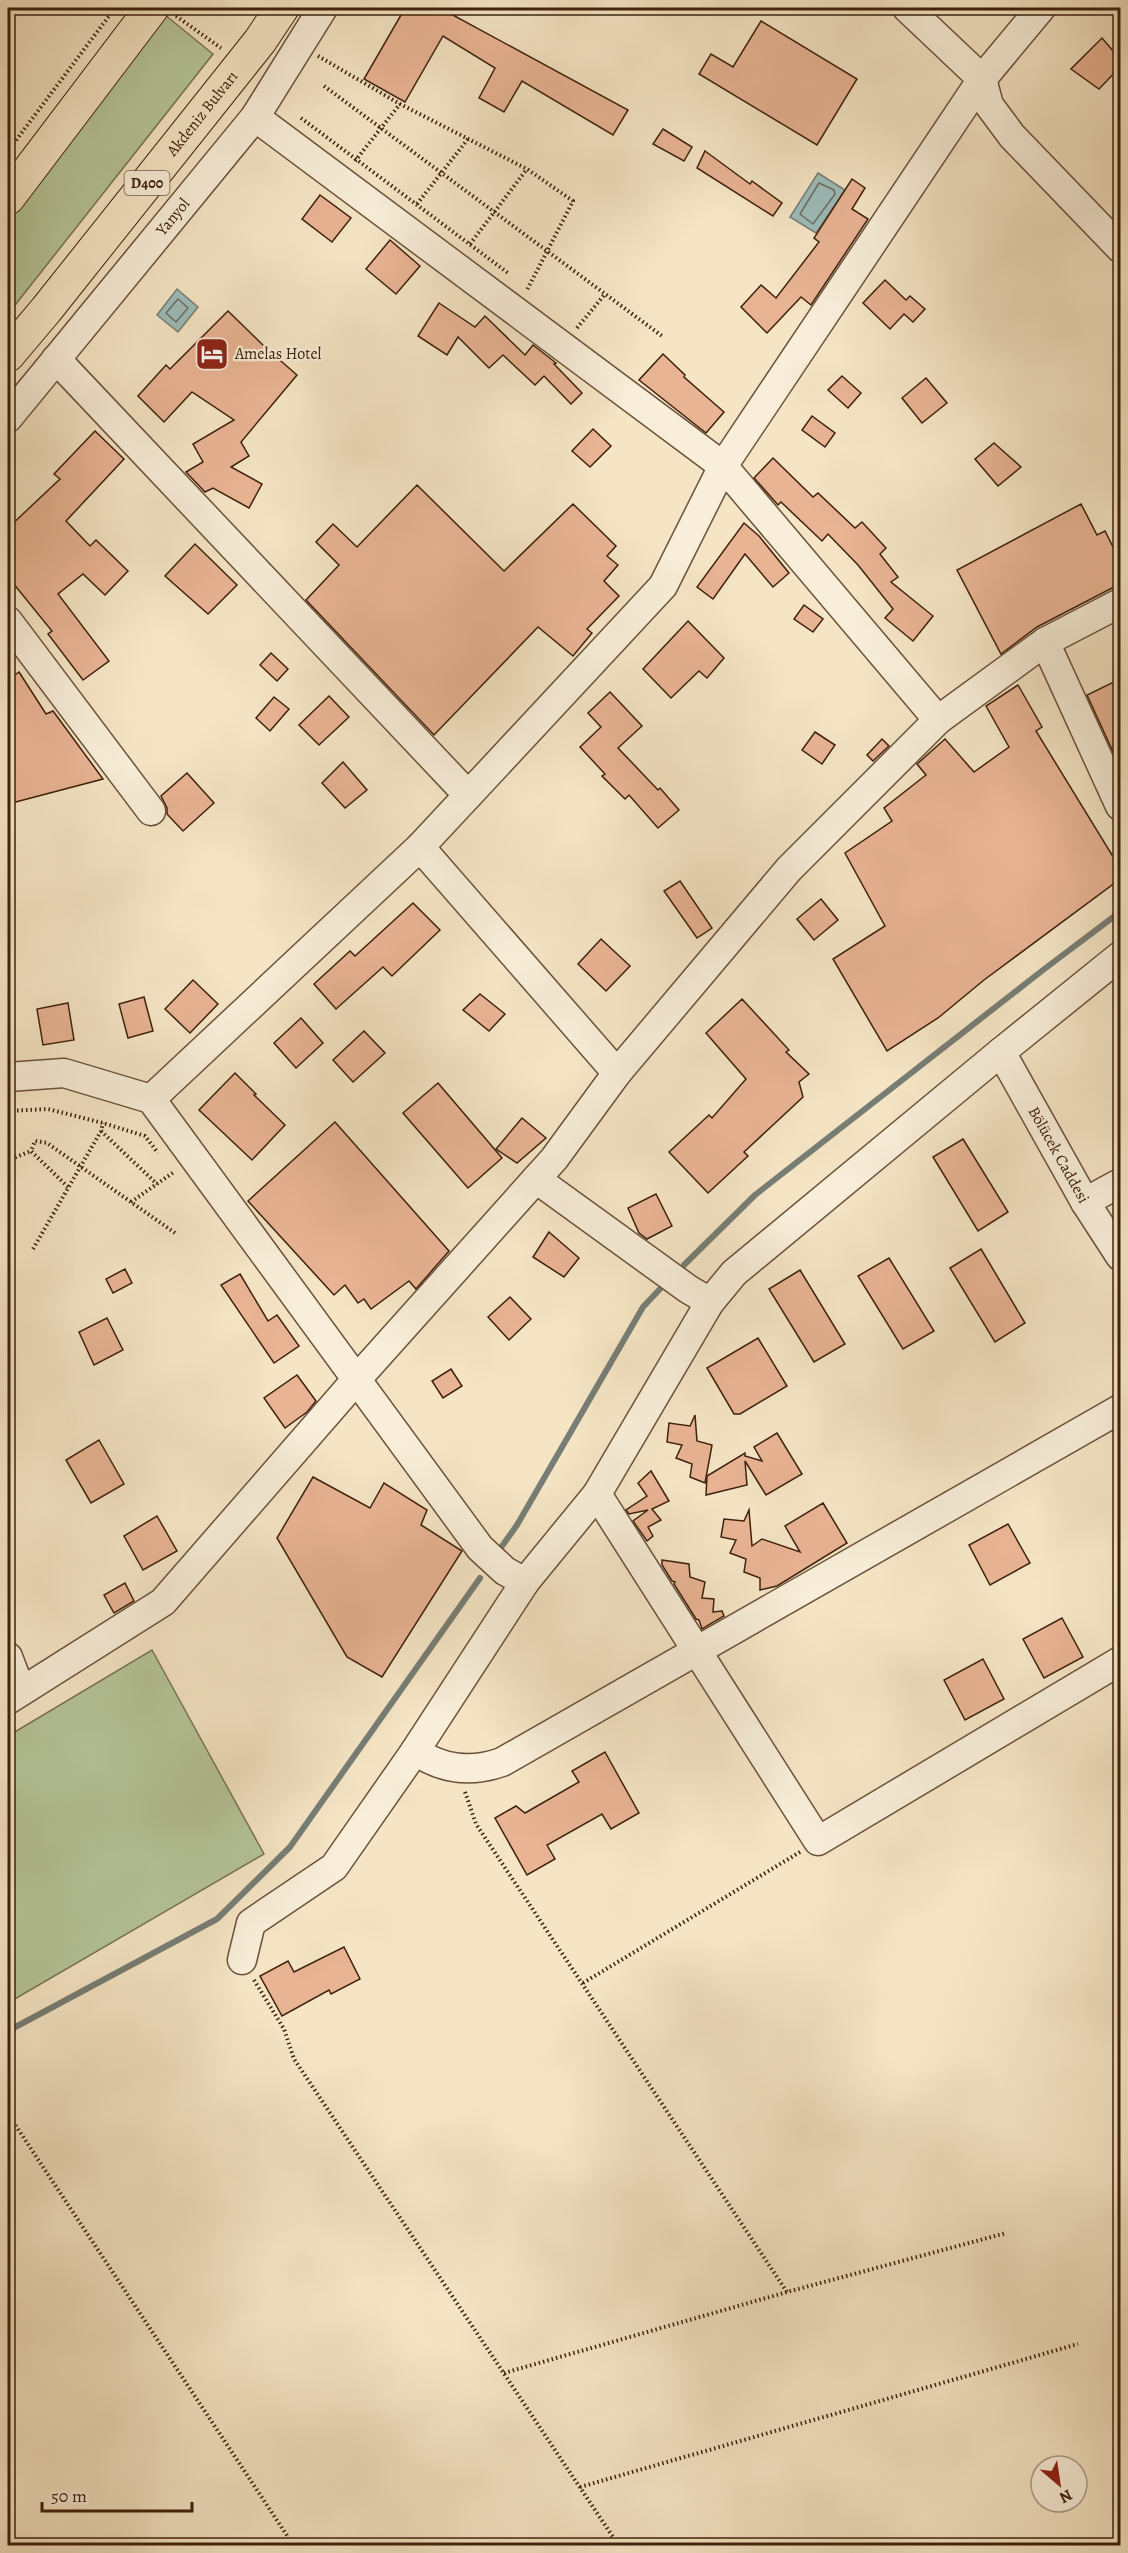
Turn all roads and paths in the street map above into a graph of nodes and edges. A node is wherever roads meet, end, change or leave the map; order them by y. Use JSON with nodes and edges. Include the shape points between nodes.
{"nodes":[{"id":1,"x":15,"y":8,"type":"edge"},
{"id":2,"x":115,"y":8,"type":"edge"},
{"id":3,"x":282,"y":8,"type":"edge"},
{"id":4,"x":323,"y":8,"type":"edge"},
{"id":5,"x":907,"y":8,"type":"edge"},
{"id":6,"x":1041,"y":8,"type":"edge"},
{"id":7,"x":162,"y":11,"type":"edge"},
{"id":8,"x":8,"y":17,"type":"edge"},
{"id":9,"x":299,"y":45,"type":"junction"},
{"id":10,"x":242,"y":63,"type":"junction"},
{"id":11,"x":982,"y":79,"type":"junction"},
{"id":12,"x":324,"y":86,"type":"dead end"},
{"id":13,"x":400,"y":104,"type":"junction"},
{"id":14,"x":255,"y":117,"type":"junction"},
{"id":15,"x":302,"y":118,"type":"dead end"},
{"id":16,"x":381,"y":128,"type":"junction"},
{"id":17,"x":468,"y":140,"type":"junction"},
{"id":18,"x":8,"y":151,"type":"edge"},
{"id":19,"x":526,"y":169,"type":"junction"},
{"id":20,"x":348,"y":170,"type":"junction"},
{"id":21,"x":442,"y":173,"type":"junction"},
{"id":22,"x":8,"y":198,"type":"edge"},
{"id":23,"x":418,"y":203,"type":"junction"},
{"id":24,"x":494,"y":212,"type":"junction"},
{"id":25,"x":400,"y":225,"type":"junction"},
{"id":26,"x":1120,"y":248,"type":"edge"},
{"id":27,"x":547,"y":251,"type":"junction"},
{"id":28,"x":462,"y":255,"type":"junction"},
{"id":29,"x":512,"y":276,"type":"dead end"},
{"id":30,"x":520,"y":282,"type":"dead end"},
{"id":31,"x":605,"y":294,"type":"junction"},
{"id":32,"x":527,"y":299,"type":"junction"},
{"id":33,"x":567,"y":323,"type":"dead end"},
{"id":34,"x":662,"y":336,"type":"dead end"},
{"id":35,"x":8,"y":356,"type":"edge"},
{"id":36,"x":56,"y":359,"type":"junction"},
{"id":37,"x":8,"y":418,"type":"edge"},
{"id":38,"x":723,"y":466,"type":"junction"},
{"id":39,"x":1120,"y":603,"type":"edge"},
{"id":40,"x":8,"y":621,"type":"edge"},
{"id":41,"x":1045,"y":642,"type":"junction"},
{"id":42,"x":938,"y":720,"type":"junction"},
{"id":43,"x":468,"y":795,"type":"junction"},
{"id":44,"x":1120,"y":806,"type":"edge"},
{"id":45,"x":151,"y":812,"type":"dead end"},
{"id":46,"x":420,"y":847,"type":"junction"},
{"id":47,"x":1120,"y":956,"type":"edge"},
{"id":48,"x":1000,"y":1052,"type":"junction"},
{"id":49,"x":617,"y":1073,"type":"junction"},
{"id":50,"x":8,"y":1077,"type":"edge"},
{"id":51,"x":151,"y":1099,"type":"junction"},
{"id":52,"x":8,"y":1111,"type":"edge"},
{"id":53,"x":103,"y":1123,"type":"junction"},
{"id":54,"x":101,"y":1131,"type":"junction"},
{"id":55,"x":31,"y":1151,"type":"junction"},
{"id":56,"x":159,"y":1154,"type":"dead end"},
{"id":57,"x":11,"y":1159,"type":"dead end"},
{"id":58,"x":167,"y":1163,"type":"dead end"},
{"id":59,"x":80,"y":1166,"type":"junction"},
{"id":60,"x":174,"y":1172,"type":"junction"},
{"id":61,"x":536,"y":1179,"type":"junction"},
{"id":62,"x":181,"y":1181,"type":"dead end"},
{"id":63,"x":1120,"y":1183,"type":"edge"},
{"id":64,"x":157,"y":1184,"type":"junction"},
{"id":65,"x":68,"y":1187,"type":"junction"},
{"id":66,"x":131,"y":1202,"type":"junction"},
{"id":67,"x":1085,"y":1203,"type":"junction"},
{"id":68,"x":175,"y":1233,"type":"dead end"},
{"id":69,"x":33,"y":1249,"type":"dead end"},
{"id":70,"x":1120,"y":1256,"type":"edge"},
{"id":71,"x":699,"y":1295,"type":"junction"},
{"id":72,"x":356,"y":1380,"type":"junction"},
{"id":73,"x":1120,"y":1409,"type":"edge"},
{"id":74,"x":597,"y":1494,"type":"junction"},
{"id":75,"x":515,"y":1576,"type":"junction"},
{"id":76,"x":699,"y":1651,"type":"junction"},
{"id":77,"x":8,"y":1657,"type":"edge"},
{"id":78,"x":1120,"y":1661,"type":"edge"},
{"id":79,"x":14,"y":1695,"type":"edge"},
{"id":80,"x":416,"y":1752,"type":"junction"},
{"id":81,"x":463,"y":1770,"type":"junction"},
{"id":82,"x":818,"y":1841,"type":"junction"},
{"id":83,"x":242,"y":1960,"type":"joint"},
{"id":84,"x":583,"y":1984,"type":"junction"},
{"id":85,"x":8,"y":2114,"type":"edge"},
{"id":86,"x":1006,"y":2234,"type":"dead end"},
{"id":87,"x":788,"y":2292,"type":"junction"},
{"id":88,"x":1078,"y":2344,"type":"dead end"},
{"id":89,"x":504,"y":2373,"type":"junction"},
{"id":90,"x":580,"y":2487,"type":"junction"},
{"id":91,"x":294,"y":2546,"type":"edge"},
{"id":92,"x":619,"y":2546,"type":"edge"}],
"edges":[{"from":1,"to":8,"type":"path"},
{"from":2,"to":18,"type":"path"},
{"from":3,"to":10,"type":"highway","name":"Akdeniz Bulvarı","number":"D400"},
{"from":4,"to":9,"type":"street","name":"Yanyol"},
{"from":5,"to":11,"type":"street"},
{"from":6,"to":11,"type":"street"},
{"from":7,"to":10,"type":"path"},
{"from":7,"to":22,"type":"highway"},
{"from":9,"to":13,"type":"path"},
{"from":9,"to":14,"type":"street","name":"Yanyol"},
{"from":10,"to":35,"type":"highway","name":"Akdeniz Bulvarı","number":"D400"},
{"from":11,"to":26,"type":"street","via":[[989,105],[1012,136]]},
{"from":11,"to":38,"type":"street"},
{"from":12,"to":16,"type":"path"},
{"from":13,"to":16,"type":"path"},
{"from":13,"to":17,"type":"path"},
{"from":14,"to":20,"type":"street"},
{"from":14,"to":36,"type":"street","name":"Yanyol"},
{"from":15,"to":20,"type":"path"},
{"from":16,"to":20,"type":"path"},
{"from":16,"to":21,"type":"path"},
{"from":17,"to":19,"type":"path"},
{"from":17,"to":21,"type":"path"},
{"from":19,"to":24,"type":"path"},
{"from":19,"to":27,"type":"path","via":[[573,201]]},
{"from":20,"to":23,"type":"path"},
{"from":20,"to":25,"type":"street"},
{"from":21,"to":23,"type":"path"},
{"from":21,"to":24,"type":"path"},
{"from":23,"to":25,"type":"path"},
{"from":23,"to":28,"type":"path"},
{"from":24,"to":27,"type":"path"},
{"from":24,"to":28,"type":"path"},
{"from":25,"to":28,"type":"street"},
{"from":27,"to":31,"type":"path"},
{"from":27,"to":32,"type":"path"},
{"from":28,"to":29,"type":"path"},
{"from":28,"to":32,"type":"street"},
{"from":30,"to":32,"type":"path"},
{"from":31,"to":33,"type":"path","via":[[575,330]]},
{"from":31,"to":34,"type":"path"},
{"from":32,"to":38,"type":"street"},
{"from":36,"to":37,"type":"street","name":"Yanyol"},
{"from":36,"to":43,"type":"street"},
{"from":38,"to":42,"type":"street"},
{"from":38,"to":43,"type":"street","via":[[663,586]]},
{"from":39,"to":41,"type":"street"},
{"from":40,"to":45,"type":"street"},
{"from":41,"to":42,"type":"street"},
{"from":41,"to":44,"type":"street"},
{"from":42,"to":49,"type":"street","via":[[789,869]]},
{"from":43,"to":46,"type":"street"},
{"from":46,"to":49,"type":"street"},
{"from":46,"to":51,"type":"street"},
{"from":47,"to":48,"type":"street"},
{"from":48,"to":67,"type":"street","name":"Bölücek Caddesi"},
{"from":48,"to":71,"type":"street","via":[[734,1273]]},
{"from":49,"to":61,"type":"street"},
{"from":50,"to":51,"type":"street","via":[[64,1073]]},
{"from":51,"to":72,"type":"street"},
{"from":52,"to":53,"type":"path","via":[[48,1109]]},
{"from":53,"to":54,"type":"path"},
{"from":53,"to":56,"type":"path","via":[[145,1136]]},
{"from":54,"to":59,"type":"path"},
{"from":54,"to":64,"type":"path"},
{"from":55,"to":57,"type":"path"},
{"from":55,"to":59,"type":"path","via":[[35,1141],[47,1143]]},
{"from":55,"to":65,"type":"path"},
{"from":58,"to":60,"type":"path"},
{"from":59,"to":65,"type":"path"},
{"from":59,"to":66,"type":"path"},
{"from":60,"to":62,"type":"path"},
{"from":60,"to":64,"type":"path"},
{"from":61,"to":71,"type":"street"},
{"from":61,"to":72,"type":"street"},
{"from":63,"to":67,"type":"street"},
{"from":64,"to":66,"type":"path"},
{"from":65,"to":69,"type":"path"},
{"from":66,"to":68,"type":"path"},
{"from":67,"to":70,"type":"street","name":"Bölücek Caddesi"},
{"from":71,"to":74,"type":"street"},
{"from":72,"to":75,"type":"street","via":[[480,1548]]},
{"from":72,"to":79,"type":"street","via":[[163,1602]]},
{"from":73,"to":76,"type":"street"},
{"from":74,"to":75,"type":"street"},
{"from":74,"to":76,"type":"street"},
{"from":75,"to":80,"type":"street"},
{"from":76,"to":81,"type":"street","via":[[502,1762]]},
{"from":76,"to":82,"type":"street"},
{"from":77,"to":79,"type":"street"},
{"from":78,"to":82,"type":"street"},
{"from":80,"to":81,"type":"street","via":[[437,1764]]},
{"from":80,"to":83,"type":"street","via":[[334,1867],[251,1923]]},
{"from":81,"to":84,"type":"path","via":[[465,1793],[476,1824]]},
{"from":82,"to":84,"type":"path"},
{"from":83,"to":89,"type":"path","via":[[284,2029],[294,2059]]},
{"from":84,"to":87,"type":"path"},
{"from":85,"to":91,"type":"path"},
{"from":86,"to":87,"type":"path"},
{"from":87,"to":89,"type":"path"},
{"from":88,"to":90,"type":"path"},
{"from":89,"to":90,"type":"path"},
{"from":90,"to":92,"type":"path"}]}
